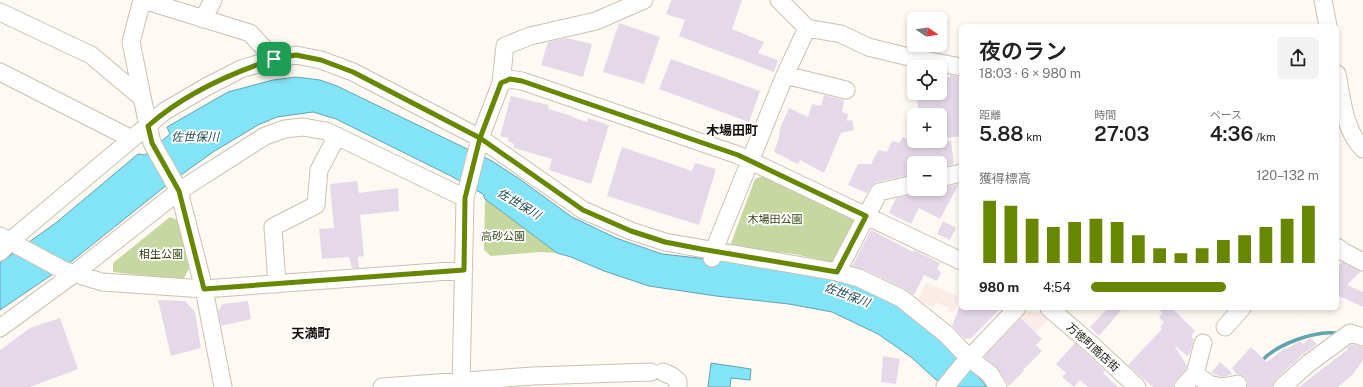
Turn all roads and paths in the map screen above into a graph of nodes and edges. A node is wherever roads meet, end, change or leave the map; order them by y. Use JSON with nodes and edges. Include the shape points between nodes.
{"nodes":[{"id":1,"x":3,"y":0,"type":"edge"},
{"id":2,"x":142,"y":0,"type":"edge"},
{"id":3,"x":213,"y":0,"type":"edge"},
{"id":4,"x":644,"y":0,"type":"edge"},
{"id":5,"x":779,"y":0,"type":"edge"},
{"id":6,"x":1323,"y":0,"type":"edge"},
{"id":7,"x":0,"y":6,"type":"edge"},
{"id":8,"x":0,"y":12,"type":"edge"},
{"id":9,"x":203,"y":19,"type":"junction"},
{"id":10,"x":1328,"y":24,"type":"edge"},
{"id":11,"x":807,"y":28,"type":"junction"},
{"id":12,"x":274,"y":59,"type":"junction"},
{"id":13,"x":959,"y":67,"type":"edge"},
{"id":14,"x":0,"y":72,"type":"edge"},
{"id":15,"x":785,"y":75,"type":"junction"},
{"id":16,"x":501,"y":83,"type":"junction"},
{"id":17,"x":1339,"y":84,"type":"edge"},
{"id":18,"x":846,"y":90,"type":"dead end"},
{"id":19,"x":142,"y":98,"type":"junction"},
{"id":20,"x":148,"y":126,"type":"junction"},
{"id":21,"x":337,"y":136,"type":"junction"},
{"id":22,"x":132,"y":139,"type":"junction"},
{"id":23,"x":479,"y":143,"type":"junction"},
{"id":24,"x":1363,"y":150,"type":"edge"},
{"id":25,"x":750,"y":161,"type":"junction"},
{"id":26,"x":959,"y":173,"type":"edge"},
{"id":27,"x":947,"y":176,"type":"edge"},
{"id":28,"x":907,"y":186,"type":"edge"},
{"id":29,"x":177,"y":187,"type":"junction"},
{"id":30,"x":466,"y":192,"type":"junction"},
{"id":31,"x":866,"y":216,"type":"junction"},
{"id":32,"x":7,"y":243,"type":"edge"},
{"id":33,"x":1339,"y":248,"type":"edge"},
{"id":34,"x":713,"y":254,"type":"junction"},
{"id":35,"x":959,"y":260,"type":"edge"},
{"id":36,"x":1363,"y":262,"type":"edge"},
{"id":37,"x":464,"y":270,"type":"junction"},
{"id":38,"x":69,"y":271,"type":"junction"},
{"id":39,"x":837,"y":272,"type":"junction"},
{"id":40,"x":277,"y":284,"type":"junction"},
{"id":41,"x":204,"y":289,"type":"junction"},
{"id":42,"x":1015,"y":310,"type":"edge"},
{"id":43,"x":1051,"y":310,"type":"edge"},
{"id":44,"x":1240,"y":310,"type":"edge"},
{"id":45,"x":1225,"y":327,"type":"dead end"},
{"id":46,"x":0,"y":328,"type":"edge"},
{"id":47,"x":1363,"y":337,"type":"edge"},
{"id":48,"x":1202,"y":343,"type":"dead end"},
{"id":49,"x":966,"y":361,"type":"junction"},
{"id":50,"x":1196,"y":374,"type":"junction"},
{"id":51,"x":461,"y":384,"type":"edge"},
{"id":52,"x":1227,"y":386,"type":"edge"},
{"id":53,"x":223,"y":387,"type":"edge"},
{"id":54,"x":382,"y":387,"type":"edge"},
{"id":55,"x":678,"y":387,"type":"edge"},
{"id":56,"x":945,"y":387,"type":"edge"},
{"id":57,"x":998,"y":387,"type":"edge"},
{"id":58,"x":1137,"y":387,"type":"edge"},
{"id":59,"x":1183,"y":387,"type":"edge"},
{"id":60,"x":1282,"y":387,"type":"edge"}],
"edges":[{"from":1,"to":7,"type":"street"},
{"from":2,"to":9,"type":"street"},
{"from":2,"to":19,"type":"street","via":[[131,42]]},
{"from":3,"to":9,"type":"street"},
{"from":4,"to":16,"type":"street","via":[[596,21],[530,36],[505,46]]},
{"from":5,"to":11,"type":"street"},
{"from":6,"to":10,"type":"street"},
{"from":8,"to":19,"type":"street","via":[[91,55]]},
{"from":9,"to":12,"type":"street","via":[[250,33]]},
{"from":11,"to":13,"type":"street","via":[[840,34],[868,47]]},
{"from":11,"to":15,"type":"street"},
{"from":12,"to":20,"type":"street","via":[[206,86],[165,110]]},
{"from":12,"to":23,"type":"street","via":[[296,55],[327,62],[353,72]]},
{"from":14,"to":22,"type":"street"},
{"from":15,"to":18,"type":"street"},
{"from":15,"to":25,"type":"street"},
{"from":16,"to":23,"type":"street"},
{"from":16,"to":25,"type":"street","via":[[510,79],[522,81]]},
{"from":17,"to":24,"type":"street","via":[[1346,120]]},
{"from":19,"to":20,"type":"street"},
{"from":20,"to":22,"type":"street"},
{"from":20,"to":29,"type":"street","via":[[152,143]]},
{"from":21,"to":29,"type":"street","via":[[326,131],[303,127],[284,129],[265,136]]},
{"from":21,"to":30,"type":"street"},
{"from":21,"to":40,"type":"street","via":[[319,170],[316,205],[273,227]]},
{"from":22,"to":32,"type":"street"},
{"from":23,"to":30,"type":"street"},
{"from":23,"to":34,"type":"street","via":[[583,210],[631,231]]},
{"from":25,"to":31,"type":"street"},
{"from":25,"to":34,"type":"street"},
{"from":26,"to":27,"type":"street"},
{"from":28,"to":31,"type":"street","via":[[879,192]]},
{"from":29,"to":38,"type":"street"},
{"from":29,"to":41,"type":"street"},
{"from":30,"to":37,"type":"street"},
{"from":31,"to":35,"type":"street"},
{"from":31,"to":39,"type":"street"},
{"from":32,"to":38,"type":"street"},
{"from":33,"to":36,"type":"street"},
{"from":34,"to":39,"type":"street"},
{"from":37,"to":40,"type":"street"},
{"from":37,"to":51,"type":"street"},
{"from":38,"to":41,"type":"street","via":[[102,282]]},
{"from":38,"to":46,"type":"street"},
{"from":39,"to":49,"type":"street","via":[[859,278],[901,298],[946,334]]},
{"from":40,"to":41,"type":"street"},
{"from":41,"to":53,"type":"street"},
{"from":42,"to":49,"type":"street"},
{"from":43,"to":58,"type":"street","name":"万徳町商店街"},
{"from":44,"to":45,"type":"street"},
{"from":47,"to":60,"type":"street","via":[[1350,333],[1309,363]]},
{"from":48,"to":50,"type":"street"},
{"from":49,"to":56,"type":"street"},
{"from":49,"to":57,"type":"street","via":[[990,374]]},
{"from":50,"to":52,"type":"street","via":[[1209,384]]},
{"from":50,"to":59,"type":"street"},
{"from":51,"to":54,"type":"street"},
{"from":51,"to":55,"type":"street","via":[[533,376],[657,372],[672,376],[678,381]]}]}
